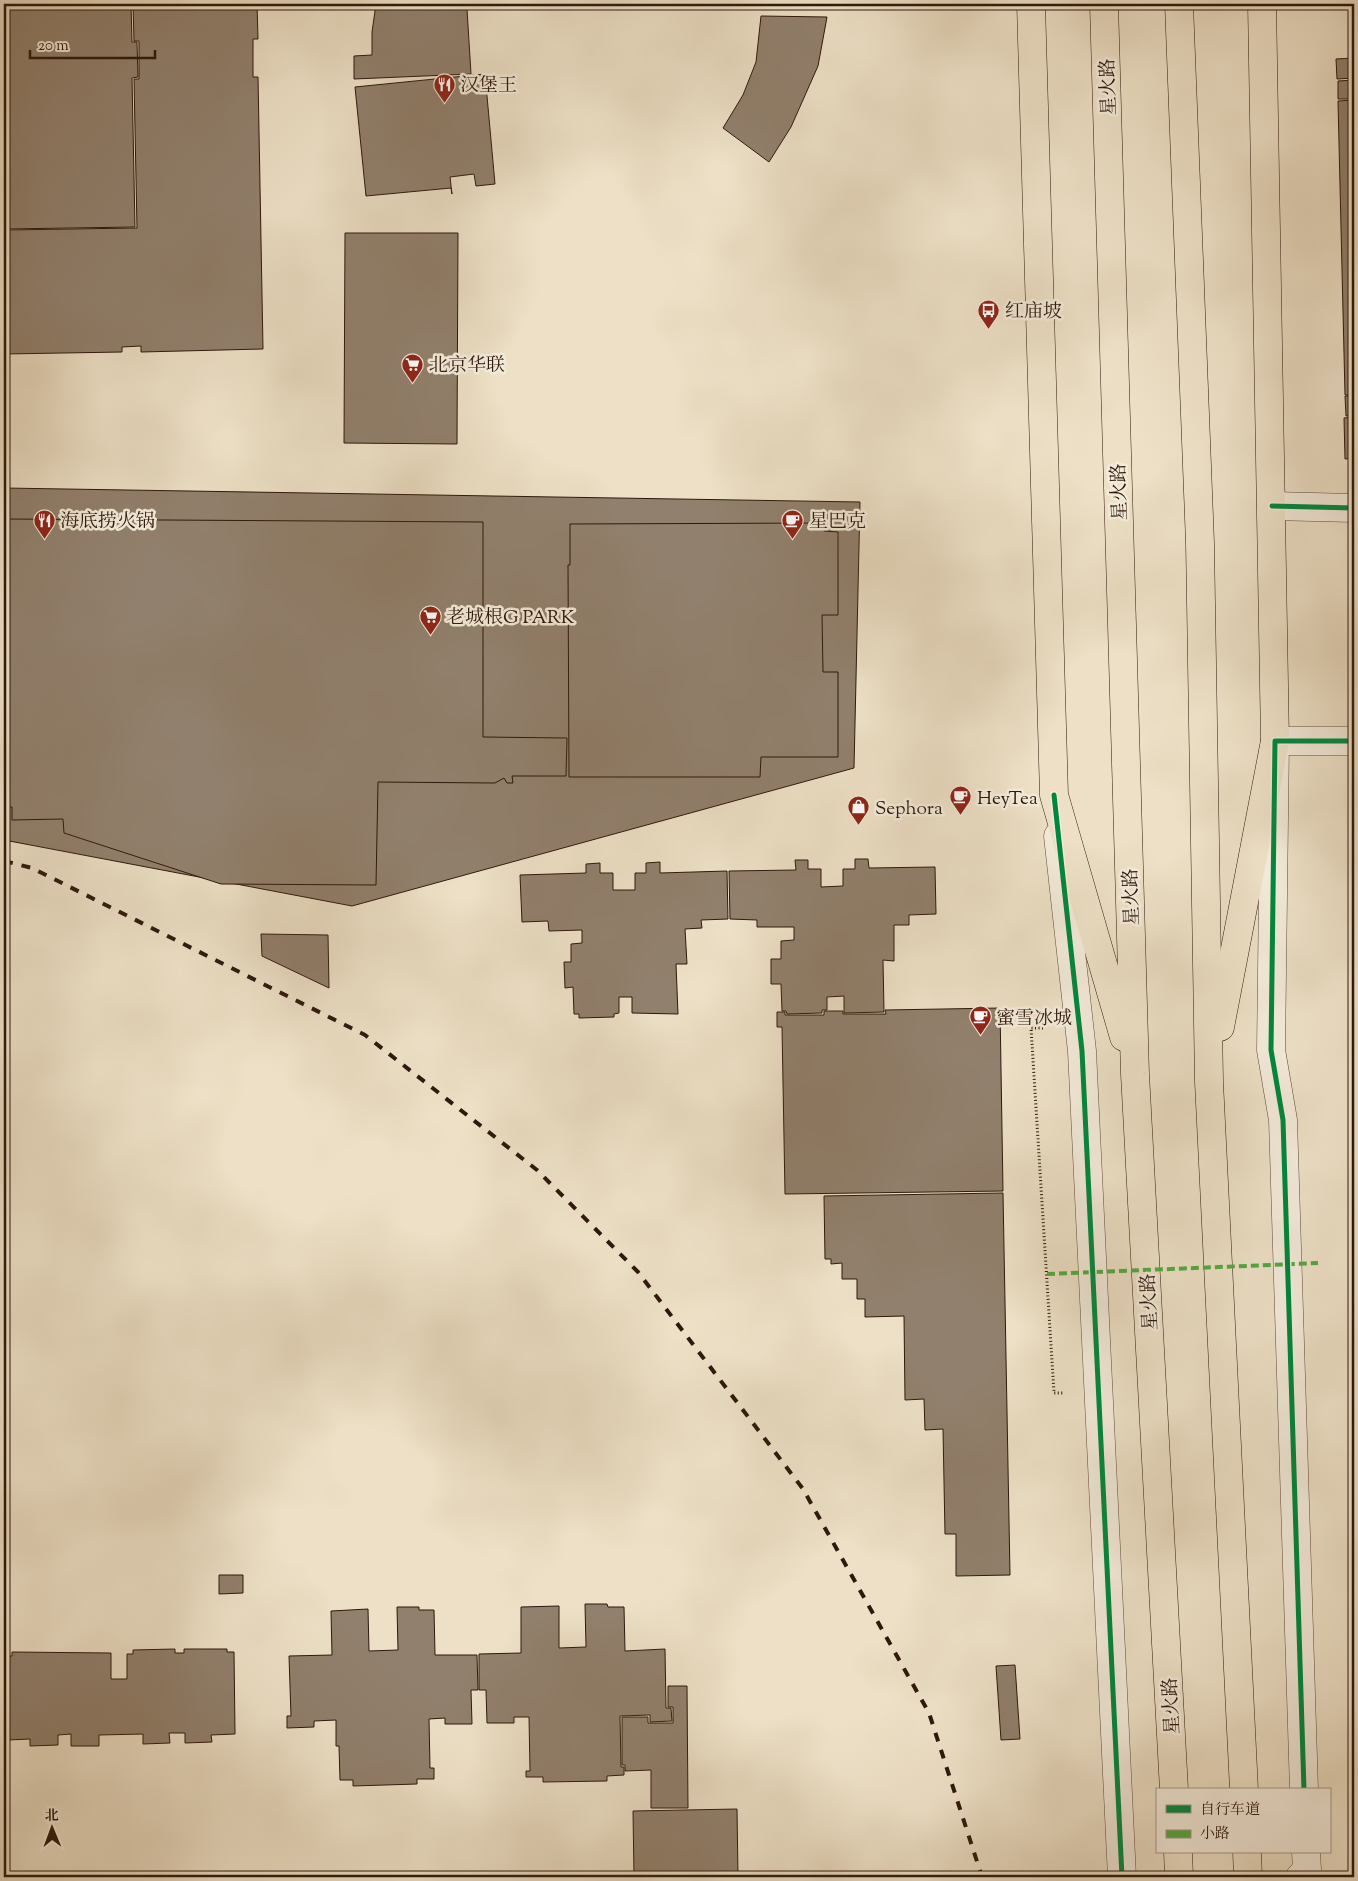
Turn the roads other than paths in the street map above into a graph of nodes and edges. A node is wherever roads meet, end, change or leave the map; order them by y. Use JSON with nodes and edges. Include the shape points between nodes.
{"nodes":[{"id":1,"x":1030,"y":4,"type":"edge"},
{"id":2,"x":1104,"y":4,"type":"edge"},
{"id":3,"x":1179,"y":4,"type":"edge"},
{"id":4,"x":1262,"y":4,"type":"edge"},
{"id":5,"x":1272,"y":506,"type":"junction"},
{"id":6,"x":1354,"y":508,"type":"edge"},
{"id":7,"x":1275,"y":741,"type":"junction"},
{"id":8,"x":1354,"y":741,"type":"edge"},
{"id":9,"x":1054,"y":795,"type":"junction"},
{"id":10,"x":1135,"y":1074,"type":"junction"},
{"id":11,"x":1209,"y":1082,"type":"junction"},
{"id":12,"x":1174,"y":1788,"type":"edge"},
{"id":13,"x":1244,"y":1788,"type":"edge"},
{"id":14,"x":1304,"y":1788,"type":"edge"},
{"id":15,"x":1178,"y":1854,"type":"edge"},
{"id":16,"x":1247,"y":1854,"type":"edge"},
{"id":17,"x":1306,"y":1854,"type":"edge"},
{"id":18,"x":1122,"y":1877,"type":"edge"},
{"id":19,"x":1179,"y":1877,"type":"edge"},
{"id":20,"x":1248,"y":1877,"type":"edge"},
{"id":21,"x":1300,"y":1877,"type":"edge"}],
"edges":[{"from":1,"to":9,"type":"main road"},
{"from":2,"to":10,"type":"main road","name":"星火路"},
{"from":3,"to":11,"type":"main road","via":[[1200,543]]},
{"from":4,"to":5,"type":"main road"},
{"from":5,"to":6,"type":"street"},
{"from":5,"to":7,"type":"main road"},
{"from":7,"to":8,"type":"street"},
{"from":7,"to":11,"type":"main road"},
{"from":7,"to":14,"type":"street","via":[[1271,1050],[1283,1120]]},
{"from":9,"to":10,"type":"main road"},
{"from":9,"to":18,"type":"street","via":[[1082,1051]]},
{"from":10,"to":12,"type":"main road","name":"星火路"},
{"from":11,"to":13,"type":"main road"},
{"from":15,"to":19,"type":"main road"},
{"from":16,"to":20,"type":"main road"},
{"from":17,"to":21,"type":"street","via":[[1307,1870]]}]}
